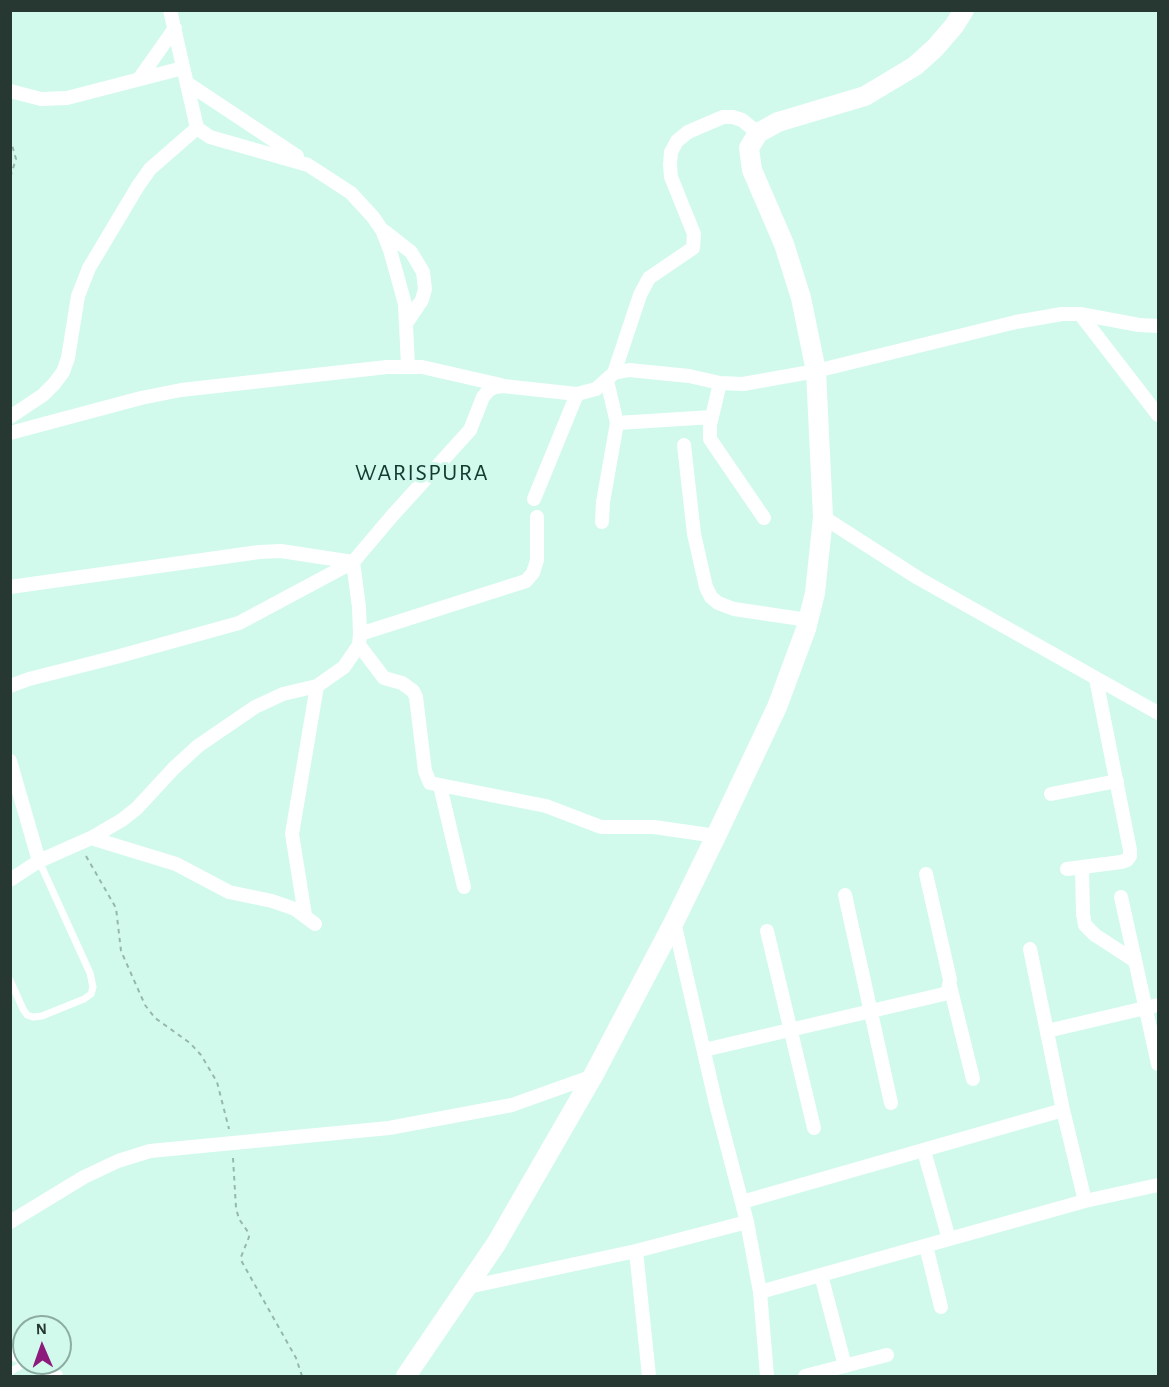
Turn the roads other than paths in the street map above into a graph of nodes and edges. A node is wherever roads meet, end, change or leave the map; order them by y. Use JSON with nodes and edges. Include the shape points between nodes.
{"nodes":[{"id":1,"x":170,"y":10,"type":"edge"},
{"id":2,"x":964,"y":10,"type":"edge"},
{"id":3,"x":175,"y":28,"type":"junction"},
{"id":4,"x":183,"y":68,"type":"junction"},
{"id":5,"x":139,"y":79,"type":"junction"},
{"id":6,"x":187,"y":82,"type":"junction"},
{"id":7,"x":10,"y":91,"type":"edge"},
{"id":8,"x":197,"y":128,"type":"junction"},
{"id":9,"x":758,"y":133,"type":"junction"},
{"id":10,"x":308,"y":165,"type":"junction"},
{"id":11,"x":382,"y":230,"type":"junction"},
{"id":12,"x":1080,"y":314,"type":"junction"},
{"id":13,"x":407,"y":322,"type":"junction"},
{"id":14,"x":1158,"y":326,"type":"edge"},
{"id":15,"x":408,"y":366,"type":"junction"},
{"id":16,"x":816,"y":371,"type":"junction"},
{"id":17,"x":610,"y":377,"type":"junction"},
{"id":18,"x":720,"y":383,"type":"junction"},
{"id":19,"x":503,"y":386,"type":"junction"},
{"id":20,"x":577,"y":394,"type":"junction"},
{"id":21,"x":1158,"y":415,"type":"edge"},
{"id":22,"x":10,"y":417,"type":"edge"},
{"id":23,"x":712,"y":417,"type":"junction"},
{"id":24,"x":617,"y":423,"type":"junction"},
{"id":25,"x":10,"y":433,"type":"edge"},
{"id":26,"x":684,"y":445,"type":"dead end"},
{"id":27,"x":534,"y":499,"type":"dead end"},
{"id":28,"x":537,"y":517,"type":"dead end"},
{"id":29,"x":824,"y":517,"type":"junction"},
{"id":30,"x":764,"y":518,"type":"dead end"},
{"id":31,"x":602,"y":522,"type":"dead end"},
{"id":32,"x":353,"y":562,"type":"junction"},
{"id":33,"x":10,"y":587,"type":"edge"},
{"id":34,"x":808,"y":620,"type":"junction"},
{"id":35,"x":360,"y":639,"type":"junction"},
{"id":36,"x":1096,"y":679,"type":"junction"},
{"id":37,"x":10,"y":686,"type":"edge"},
{"id":38,"x":317,"y":686,"type":"junction"},
{"id":39,"x":1158,"y":712,"type":"edge"},
{"id":40,"x":10,"y":761,"type":"edge"},
{"id":41,"x":1117,"y":781,"type":"junction"},
{"id":42,"x":440,"y":786,"type":"junction"},
{"id":43,"x":1051,"y":794,"type":"dead end"},
{"id":44,"x":716,"y":836,"type":"junction"},
{"id":45,"x":85,"y":841,"type":"junction"},
{"id":46,"x":39,"y":861,"type":"junction"},
{"id":47,"x":1082,"y":867,"type":"junction"},
{"id":48,"x":1067,"y":869,"type":"dead end"},
{"id":49,"x":926,"y":873,"type":"dead end"},
{"id":50,"x":10,"y":880,"type":"edge"},
{"id":51,"x":464,"y":887,"type":"dead end"},
{"id":52,"x":845,"y":896,"type":"dead end"},
{"id":53,"x":1122,"y":897,"type":"dead end"},
{"id":54,"x":674,"y":922,"type":"junction"},
{"id":55,"x":767,"y":931,"type":"dead end"},
{"id":56,"x":1030,"y":949,"type":"dead end"},
{"id":57,"x":1135,"y":961,"type":"junction"},
{"id":58,"x":10,"y":981,"type":"edge"},
{"id":59,"x":950,"y":986,"type":"junction"},
{"id":60,"x":1152,"y":1007,"type":"edge"},
{"id":61,"x":871,"y":1011,"type":"junction"},
{"id":62,"x":791,"y":1030,"type":"junction"},
{"id":63,"x":1047,"y":1031,"type":"junction"},
{"id":64,"x":704,"y":1050,"type":"junction"},
{"id":65,"x":1158,"y":1064,"type":"edge"},
{"id":66,"x":593,"y":1076,"type":"junction"},
{"id":67,"x":973,"y":1079,"type":"dead end"},
{"id":68,"x":891,"y":1103,"type":"dead end"},
{"id":69,"x":1063,"y":1110,"type":"junction"},
{"id":70,"x":814,"y":1128,"type":"dead end"},
{"id":71,"x":924,"y":1151,"type":"junction"},
{"id":72,"x":1158,"y":1185,"type":"edge"},
{"id":73,"x":1085,"y":1201,"type":"junction"},
{"id":74,"x":742,"y":1202,"type":"junction"},
{"id":75,"x":10,"y":1222,"type":"edge"},
{"id":76,"x":747,"y":1222,"type":"junction"},
{"id":77,"x":949,"y":1239,"type":"junction"},
{"id":78,"x":926,"y":1246,"type":"junction"},
{"id":79,"x":636,"y":1251,"type":"junction"},
{"id":80,"x":821,"y":1275,"type":"junction"},
{"id":81,"x":468,"y":1287,"type":"junction"},
{"id":82,"x":760,"y":1292,"type":"junction"},
{"id":83,"x":941,"y":1307,"type":"dead end"},
{"id":84,"x":887,"y":1355,"type":"dead end"},
{"id":85,"x":845,"y":1366,"type":"junction"},
{"id":86,"x":406,"y":1377,"type":"edge"},
{"id":87,"x":649,"y":1377,"type":"edge"},
{"id":88,"x":767,"y":1377,"type":"edge"},
{"id":89,"x":805,"y":1377,"type":"edge"}],
"edges":[{"from":1,"to":3,"type":"street"},
{"from":2,"to":9,"type":"street","via":[[922,60],[865,96],[778,122]]},
{"from":3,"to":4,"type":"street"},
{"from":3,"to":5,"type":"street"},
{"from":4,"to":5,"type":"street"},
{"from":4,"to":6,"type":"street"},
{"from":5,"to":7,"type":"street","via":[[67,98],[41,99]]},
{"from":6,"to":8,"type":"street"},
{"from":6,"to":10,"type":"street"},
{"from":8,"to":10,"type":"street","via":[[210,137]]},
{"from":8,"to":22,"type":"street","via":[[150,170],[89,268],[78,296],[63,372],[43,395]]},
{"from":9,"to":16,"type":"street","via":[[749,148],[752,170],[784,244],[801,298]]},
{"from":9,"to":17,"type":"street","via":[[742,120],[723,117],[677,141],[671,152],[671,177],[694,234],[693,248],[649,278]]},
{"from":10,"to":11,"type":"street","via":[[351,193]]},
{"from":11,"to":13,"type":"street"},
{"from":11,"to":13,"type":"street","via":[[411,252],[423,272],[422,300]]},
{"from":12,"to":14,"type":"street"},
{"from":12,"to":16,"type":"street","via":[[1016,321]]},
{"from":12,"to":21,"type":"street"},
{"from":13,"to":15,"type":"street"},
{"from":15,"to":19,"type":"street"},
{"from":15,"to":25,"type":"street","via":[[181,390]]},
{"from":16,"to":18,"type":"street","via":[[754,383]]},
{"from":16,"to":29,"type":"street"},
{"from":17,"to":18,"type":"street","via":[[629,370]]},
{"from":17,"to":20,"type":"street","via":[[596,389]]},
{"from":17,"to":24,"type":"street"},
{"from":18,"to":23,"type":"street"},
{"from":19,"to":20,"type":"street"},
{"from":19,"to":32,"type":"street","via":[[489,390],[470,430]]},
{"from":20,"to":27,"type":"street"},
{"from":23,"to":24,"type":"street"},
{"from":23,"to":30,"type":"street","via":[[710,439],[714,447]]},
{"from":24,"to":31,"type":"street"},
{"from":26,"to":34,"type":"street","via":[[694,534],[711,597],[734,609]]},
{"from":28,"to":35,"type":"street","via":[[537,560],[526,581]]},
{"from":29,"to":34,"type":"street"},
{"from":29,"to":36,"type":"street","via":[[918,578]]},
{"from":32,"to":33,"type":"street","via":[[282,551],[259,552]]},
{"from":32,"to":35,"type":"street"},
{"from":32,"to":37,"type":"street","via":[[239,623]]},
{"from":34,"to":44,"type":"street","via":[[777,707]]},
{"from":35,"to":38,"type":"street","via":[[344,667]]},
{"from":35,"to":42,"type":"street","via":[[384,678],[413,691],[425,771],[430,783]]},
{"from":36,"to":39,"type":"street"},
{"from":36,"to":41,"type":"street"},
{"from":38,"to":45,"type":"street","via":[[283,694],[255,707],[198,746],[122,820]]},
{"from":38,"to":45,"type":"street","via":[[292,834],[310,919],[285,905],[229,892],[176,864]]},
{"from":40,"to":46,"type":"street"},
{"from":41,"to":43,"type":"street"},
{"from":41,"to":47,"type":"street","via":[[1130,856],[1121,862]]},
{"from":42,"to":44,"type":"street","via":[[546,806],[602,826],[654,827]]},
{"from":42,"to":51,"type":"street"},
{"from":44,"to":54,"type":"street"},
{"from":45,"to":46,"type":"street"},
{"from":46,"to":50,"type":"street"},
{"from":46,"to":58,"type":"lane","via":[[93,987],[84,999],[33,1017],[23,1009]]},
{"from":47,"to":48,"type":"street"},
{"from":47,"to":57,"type":"street","via":[[1085,925]]},
{"from":49,"to":59,"type":"street"},
{"from":52,"to":61,"type":"street"},
{"from":53,"to":57,"type":"street"},
{"from":54,"to":64,"type":"street"},
{"from":54,"to":66,"type":"street"},
{"from":55,"to":62,"type":"street"},
{"from":56,"to":63,"type":"street"},
{"from":57,"to":60,"type":"street"},
{"from":59,"to":61,"type":"street","via":[[944,994]]},
{"from":59,"to":67,"type":"street"},
{"from":60,"to":63,"type":"street"},
{"from":60,"to":65,"type":"street"},
{"from":61,"to":62,"type":"street"},
{"from":61,"to":68,"type":"street"},
{"from":62,"to":64,"type":"street"},
{"from":62,"to":70,"type":"street"},
{"from":63,"to":69,"type":"street"},
{"from":64,"to":74,"type":"street"},
{"from":66,"to":75,"type":"street","via":[[512,1105],[366,1131],[150,1150],[84,1177]]},
{"from":66,"to":81,"type":"street"},
{"from":69,"to":71,"type":"street"},
{"from":69,"to":73,"type":"street"},
{"from":71,"to":74,"type":"street"},
{"from":71,"to":77,"type":"street"},
{"from":72,"to":73,"type":"street"},
{"from":73,"to":77,"type":"street"},
{"from":74,"to":76,"type":"street"},
{"from":76,"to":79,"type":"street"},
{"from":76,"to":82,"type":"street"},
{"from":77,"to":78,"type":"street"},
{"from":78,"to":80,"type":"street"},
{"from":78,"to":83,"type":"street"},
{"from":79,"to":81,"type":"street"},
{"from":79,"to":87,"type":"street"},
{"from":80,"to":82,"type":"street"},
{"from":80,"to":85,"type":"street"},
{"from":81,"to":86,"type":"street"},
{"from":82,"to":88,"type":"street"},
{"from":84,"to":85,"type":"street"},
{"from":85,"to":89,"type":"street"}]}
